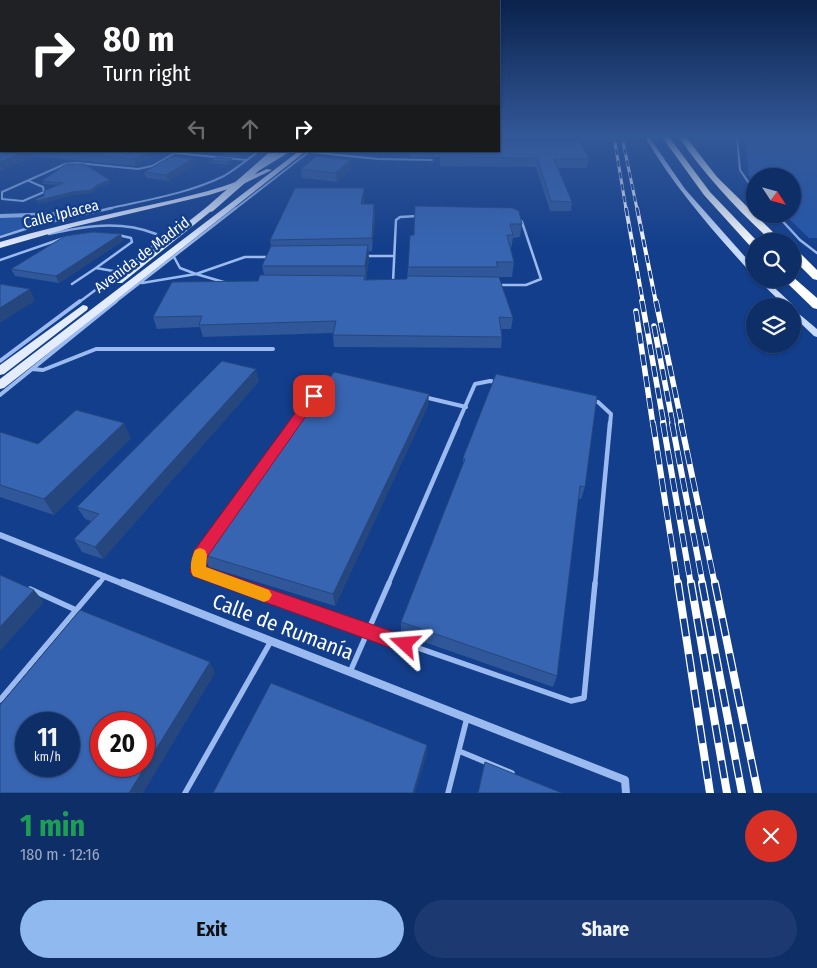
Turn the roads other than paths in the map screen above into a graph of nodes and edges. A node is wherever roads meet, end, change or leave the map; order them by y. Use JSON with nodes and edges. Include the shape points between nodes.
{"nodes":[{"id":1,"x":44,"y":174,"type":"edge"},
{"id":2,"x":226,"y":174,"type":"edge"},
{"id":3,"x":248,"y":174,"type":"edge"},
{"id":4,"x":250,"y":174,"type":"edge"},
{"id":5,"x":262,"y":174,"type":"edge"},
{"id":6,"x":277,"y":174,"type":"edge"},
{"id":7,"x":279,"y":174,"type":"edge"},
{"id":8,"x":672,"y":174,"type":"edge"},
{"id":9,"x":692,"y":174,"type":"edge"},
{"id":10,"x":712,"y":174,"type":"edge"},
{"id":11,"x":720,"y":174,"type":"edge"},
{"id":12,"x":29,"y":181,"type":"junction"},
{"id":13,"x":44,"y":197,"type":"edge"},
{"id":14,"x":21,"y":201,"type":"junction"},
{"id":15,"x":746,"y":201,"type":"edge"},
{"id":16,"x":87,"y":213,"type":"junction"},
{"id":17,"x":0,"y":216,"type":"edge"},
{"id":18,"x":426,"y":216,"type":"edge"},
{"id":19,"x":512,"y":217,"type":"edge"},
{"id":20,"x":767,"y":223,"type":"edge"},
{"id":21,"x":784,"y":223,"type":"edge"},
{"id":22,"x":87,"y":226,"type":"junction"},
{"id":23,"x":86,"y":231,"type":"edge"},
{"id":24,"x":769,"y":233,"type":"edge"},
{"id":25,"x":776,"y":233,"type":"edge"},
{"id":26,"x":117,"y":235,"type":"edge"},
{"id":27,"x":72,"y":236,"type":"edge"},
{"id":28,"x":746,"y":236,"type":"edge"},
{"id":29,"x":0,"y":238,"type":"edge"},
{"id":30,"x":0,"y":246,"type":"edge"},
{"id":31,"x":145,"y":253,"type":"joint"},
{"id":32,"x":817,"y":253,"type":"edge"},
{"id":33,"x":364,"y":256,"type":"edge"},
{"id":34,"x":394,"y":256,"type":"junction"},
{"id":35,"x":174,"y":257,"type":"junction"},
{"id":36,"x":275,"y":257,"type":"edge"},
{"id":37,"x":0,"y":260,"type":"edge"},
{"id":38,"x":801,"y":260,"type":"edge"},
{"id":39,"x":746,"y":262,"type":"edge"},
{"id":40,"x":801,"y":263,"type":"edge"},
{"id":41,"x":96,"y":268,"type":"junction"},
{"id":42,"x":119,"y":272,"type":"junction"},
{"id":43,"x":196,"y":274,"type":"junction"},
{"id":44,"x":817,"y":278,"type":"edge"},
{"id":45,"x":140,"y":283,"type":"junction"},
{"id":46,"x":227,"y":283,"type":"edge"},
{"id":47,"x":72,"y":284,"type":"dead end"},
{"id":48,"x":393,"y":284,"type":"edge"},
{"id":49,"x":490,"y":284,"type":"edge"},
{"id":50,"x":771,"y":288,"type":"edge"},
{"id":51,"x":799,"y":288,"type":"edge"},
{"id":52,"x":781,"y":298,"type":"edge"},
{"id":53,"x":817,"y":305,"type":"edge"},
{"id":54,"x":801,"y":319,"type":"edge"},
{"id":55,"x":817,"y":334,"type":"edge"},
{"id":56,"x":273,"y":349,"type":"dead end"},
{"id":57,"x":0,"y":361,"type":"edge"},
{"id":58,"x":32,"y":369,"type":"junction"},
{"id":59,"x":0,"y":371,"type":"edge"},
{"id":60,"x":340,"y":378,"type":"edge"},
{"id":61,"x":500,"y":383,"type":"edge"},
{"id":62,"x":0,"y":384,"type":"edge"},
{"id":63,"x":0,"y":395,"type":"edge"},
{"id":64,"x":417,"y":395,"type":"edge"},
{"id":65,"x":588,"y":400,"type":"edge"},
{"id":66,"x":466,"y":407,"type":"junction"},
{"id":67,"x":0,"y":535,"type":"edge"},
{"id":68,"x":105,"y":576,"type":"junction"},
{"id":69,"x":23,"y":586,"type":"edge"},
{"id":70,"x":76,"y":610,"type":"junction"},
{"id":71,"x":369,"y":632,"type":"junction"},
{"id":72,"x":271,"y":641,"type":"junction"},
{"id":73,"x":350,"y":672,"type":"junction"},
{"id":74,"x":0,"y":700,"type":"edge"},
{"id":75,"x":467,"y":718,"type":"junction"},
{"id":76,"x":459,"y":751,"type":"junction"},
{"id":77,"x":523,"y":778,"type":"edge"},
{"id":78,"x":185,"y":793,"type":"edge"},
{"id":79,"x":448,"y":793,"type":"edge"},
{"id":80,"x":626,"y":793,"type":"edge"}],
"edges":[{"from":1,"to":12,"type":"lane"},
{"from":2,"to":16,"type":"lane","via":[[201,186]]},
{"from":3,"to":29,"type":"main road","name":"Calle Iplacea","via":[[216,186]]},
{"from":4,"to":59,"type":"main road","name":"Avenida de Madrid","bridge":true,"via":[[211,208]]},
{"from":5,"to":30,"type":"main road","name":"Calle Iplacea","via":[[224,188],[66,226]]},
{"from":6,"to":62,"type":"main road","name":"Avenida de Madrid","via":[[97,307]]},
{"from":7,"to":35,"type":"lane"},
{"from":8,"to":39,"type":"street"},
{"from":9,"to":28,"type":"highway"},
{"from":10,"to":24,"type":"highway"},
{"from":11,"to":15,"type":"highway"},
{"from":12,"to":14,"type":"lane","via":[[45,189],[40,195]]},
{"from":12,"to":14,"type":"lane","via":[[6,190],[0,196],[5,200]]},
{"from":13,"to":14,"type":"lane"},
{"from":16,"to":17,"type":"street"},
{"from":16,"to":29,"type":"lane"},
{"from":18,"to":34,"type":"lane","via":[[407,216],[396,220]]},
{"from":19,"to":49,"type":"lane","via":[[522,222],[541,278],[537,283],[528,285]]},
{"from":20,"to":25,"type":"highway"},
{"from":21,"to":32,"type":"lane"},
{"from":22,"to":23,"type":"lane"},
{"from":22,"to":30,"type":"lane"},
{"from":22,"to":31,"type":"lane","via":[[127,226],[148,230],[156,234],[158,241]]},
{"from":26,"to":41,"type":"lane","via":[[131,238],[132,242]]},
{"from":27,"to":37,"type":"lane"},
{"from":31,"to":42,"type":"lane"},
{"from":33,"to":34,"type":"lane"},
{"from":34,"to":48,"type":"lane"},
{"from":35,"to":43,"type":"lane","via":[[180,268]]},
{"from":35,"to":45,"type":"lane"},
{"from":36,"to":43,"type":"lane","via":[[245,257]]},
{"from":38,"to":44,"type":"highway"},
{"from":40,"to":44,"type":"highway"},
{"from":41,"to":42,"type":"lane"},
{"from":41,"to":47,"type":"lane"},
{"from":42,"to":57,"type":"lane"},
{"from":43,"to":45,"type":"lane"},
{"from":43,"to":46,"type":"lane"},
{"from":45,"to":58,"type":"lane"},
{"from":50,"to":52,"type":"street"},
{"from":51,"to":53,"type":"highway"},
{"from":54,"to":55,"type":"street"},
{"from":56,"to":58,"type":"lane","via":[[96,348],[43,370]]},
{"from":58,"to":63,"type":"lane"},
{"from":60,"to":71,"type":"lane","via":[[326,380],[199,556],[198,572]]},
{"from":61,"to":66,"type":"lane","via":[[475,384]]},
{"from":64,"to":66,"type":"lane"},
{"from":65,"to":71,"type":"lane","via":[[598,402],[611,414],[584,698],[571,701]]},
{"from":66,"to":71,"type":"lane"},
{"from":67,"to":68,"type":"street","name":"Calle de Rumanía"},
{"from":68,"to":70,"type":"lane"},
{"from":68,"to":72,"type":"street","name":"Calle de Rumanía"},
{"from":69,"to":70,"type":"lane"},
{"from":70,"to":74,"type":"lane"},
{"from":71,"to":73,"type":"lane"},
{"from":72,"to":73,"type":"street","name":"Calle de Rumanía"},
{"from":72,"to":78,"type":"lane"},
{"from":73,"to":75,"type":"street","name":"Calle de Rumanía"},
{"from":75,"to":76,"type":"lane"},
{"from":75,"to":80,"type":"street","name":"Calle de Rumanía","via":[[625,780]]},
{"from":76,"to":77,"type":"lane"},
{"from":76,"to":79,"type":"lane"}]}
